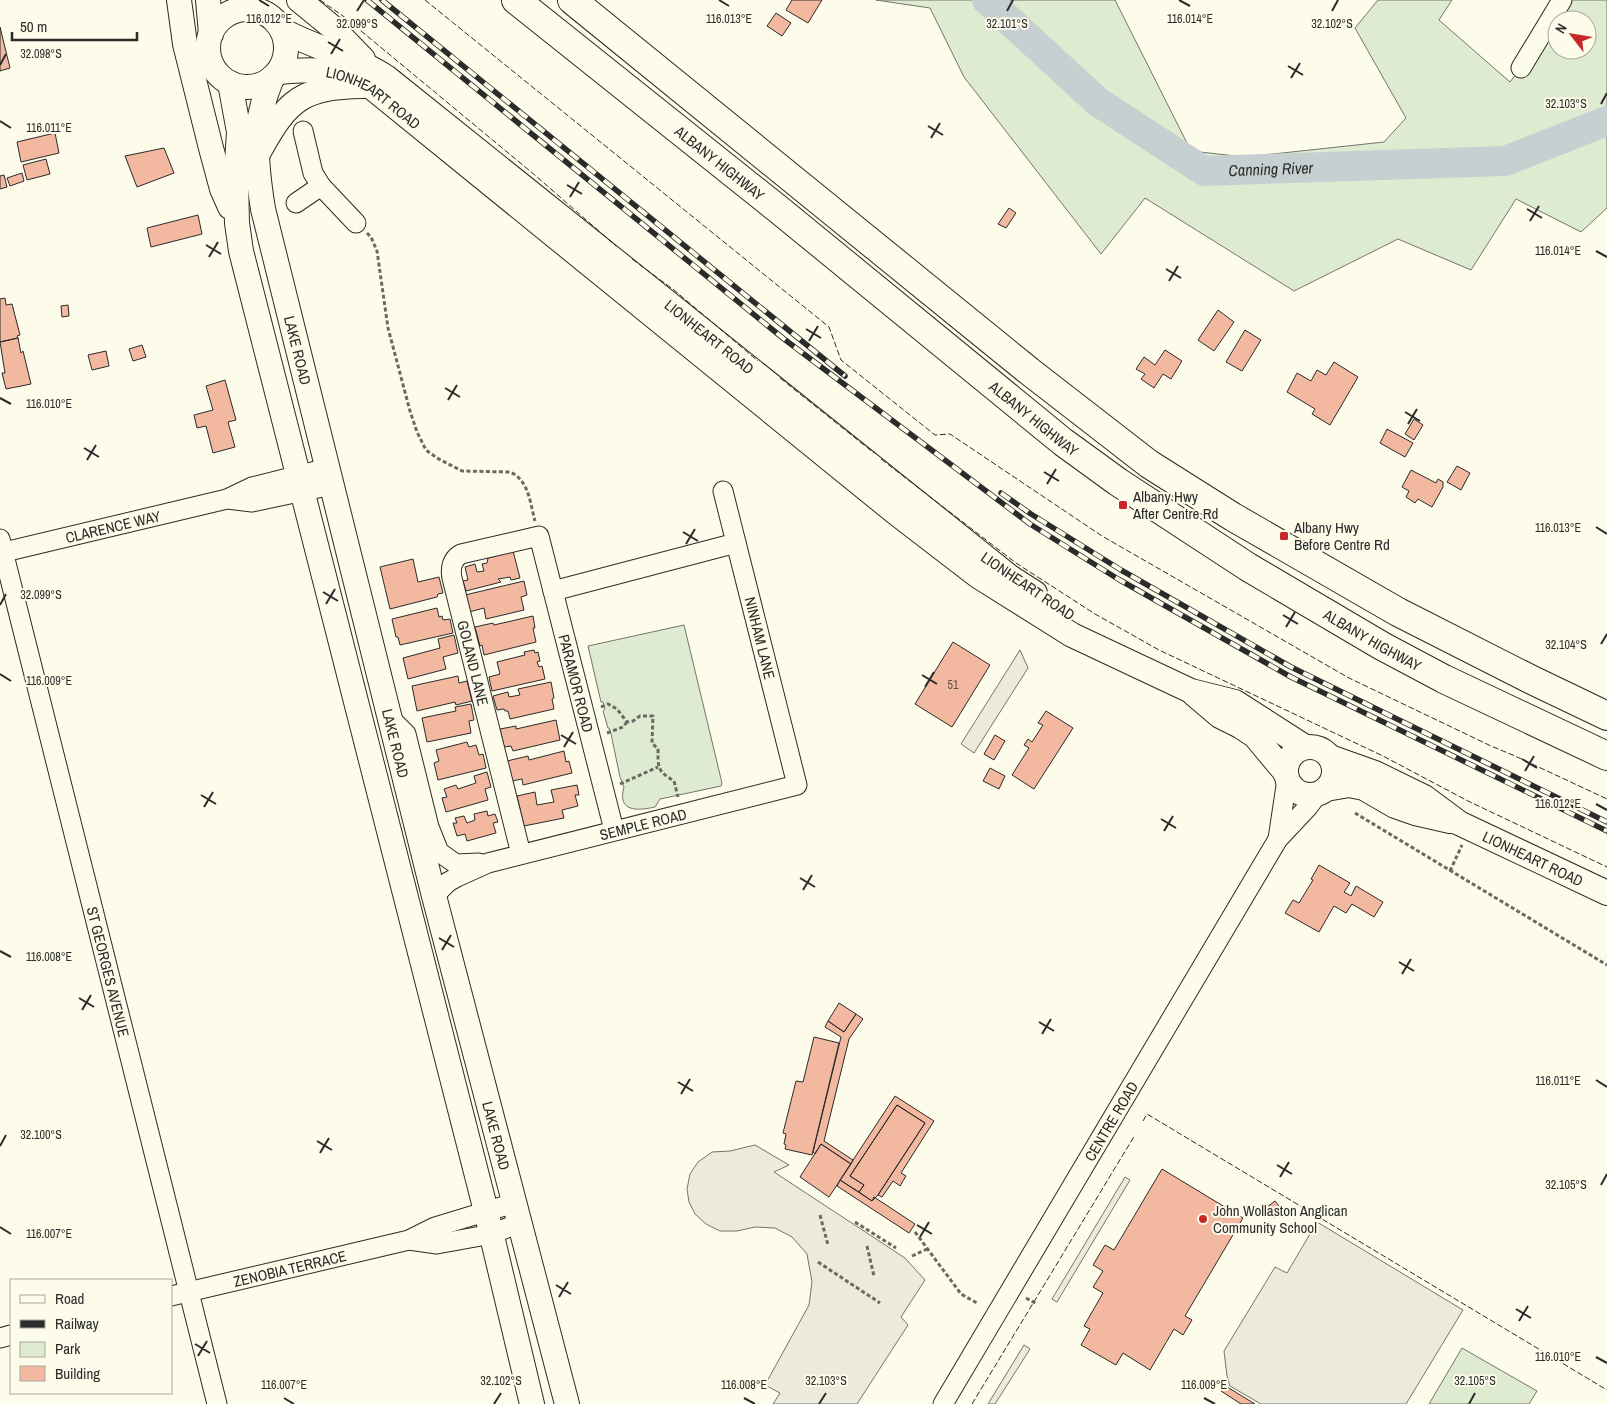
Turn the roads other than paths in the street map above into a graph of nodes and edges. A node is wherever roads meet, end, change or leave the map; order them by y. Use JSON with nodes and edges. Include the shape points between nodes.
{"nodes":[{"id":1,"x":179,"y":0,"type":"edge"},
{"id":2,"x":208,"y":0,"type":"edge"},
{"id":3,"x":299,"y":0,"type":"edge"},
{"id":4,"x":516,"y":0,"type":"edge"},
{"id":5,"x":572,"y":0,"type":"edge"},
{"id":6,"x":1562,"y":0,"type":"edge"},
{"id":7,"x":248,"y":4,"type":"edge"},
{"id":8,"x":282,"y":30,"type":"junction"},
{"id":9,"x":211,"y":34,"type":"junction"},
{"id":10,"x":1521,"y":68,"type":"dead end"},
{"id":11,"x":275,"y":75,"type":"junction"},
{"id":12,"x":370,"y":76,"type":"junction"},
{"id":13,"x":230,"y":83,"type":"junction"},
{"id":14,"x":303,"y":131,"type":"dead end"},
{"id":15,"x":257,"y":155,"type":"junction"},
{"id":16,"x":797,"y":181,"type":"junction"},
{"id":17,"x":322,"y":186,"type":"junction"},
{"id":18,"x":296,"y":203,"type":"dead end"},
{"id":19,"x":778,"y":209,"type":"junction"},
{"id":20,"x":356,"y":222,"type":"road end"},
{"id":21,"x":237,"y":223,"type":"junction"},
{"id":22,"x":330,"y":476,"type":"junction"},
{"id":23,"x":300,"y":483,"type":"junction"},
{"id":24,"x":722,"y":491,"type":"dead end"},
{"id":25,"x":539,"y":536,"type":"joint"},
{"id":26,"x":736,"y":543,"type":"junction"},
{"id":27,"x":1,"y":548,"type":"edge"},
{"id":28,"x":553,"y":591,"type":"junction"},
{"id":29,"x":1398,"y":612,"type":"junction"},
{"id":30,"x":1382,"y":646,"type":"junction"},
{"id":31,"x":1191,"y":691,"type":"junction"},
{"id":32,"x":1607,"y":716,"type":"edge"},
{"id":33,"x":390,"y":717,"type":"junction"},
{"id":34,"x":1305,"y":747,"type":"junction"},
{"id":35,"x":1607,"y":756,"type":"edge"},
{"id":36,"x":1330,"y":757,"type":"junction"},
{"id":37,"x":1286,"y":776,"type":"junction"},
{"id":38,"x":797,"y":785,"type":"joint"},
{"id":39,"x":1322,"y":792,"type":"junction"},
{"id":40,"x":1464,"y":825,"type":"junction"},
{"id":41,"x":614,"y":830,"type":"junction"},
{"id":42,"x":1278,"y":839,"type":"junction"},
{"id":43,"x":521,"y":854,"type":"junction"},
{"id":44,"x":488,"y":862,"type":"junction"},
{"id":45,"x":1607,"y":893,"type":"edge"},
{"id":46,"x":434,"y":896,"type":"junction"},
{"id":47,"x":517,"y":1213,"type":"junction"},
{"id":48,"x":489,"y":1222,"type":"junction"},
{"id":49,"x":180,"y":1294,"type":"edge"},
{"id":50,"x":217,"y":1404,"type":"edge"},
{"id":51,"x":532,"y":1404,"type":"edge"},
{"id":52,"x":567,"y":1404,"type":"edge"},
{"id":53,"x":943,"y":1404,"type":"edge"}],
"edges":[{"from":1,"to":21,"type":"main road","via":[[185,44],[211,148],[222,189]]},
{"from":2,"to":9,"type":"main road"},
{"from":3,"to":12,"type":"main road","via":[[332,27]]},
{"from":4,"to":19,"type":"highway","name":"ALBANY HIGHWAY"},
{"from":5,"to":16,"type":"highway"},
{"from":6,"to":10,"type":"street"},
{"from":7,"to":8,"type":"main road","via":[[270,16]]},
{"from":7,"to":9,"type":"main road","via":[[224,17]]},
{"from":8,"to":11,"type":"main road","via":[[287,51]]},
{"from":8,"to":12,"type":"main road","name":"LIONHEART ROAD"},
{"from":9,"to":13,"type":"main road","via":[[208,46],[213,68]]},
{"from":11,"to":12,"type":"main road","name":"LIONHEART ROAD","via":[[310,69]]},
{"from":11,"to":13,"type":"main road","via":[[252,87]]},
{"from":11,"to":15,"type":"main road","name":"LAKE ROAD","via":[[260,114],[256,134]]},
{"from":12,"to":15,"type":"main road","via":[[302,97],[277,119]]},
{"from":12,"to":31,"type":"main road","name":"LIONHEART ROAD","via":[[391,102],[471,168],[978,576],[1072,635]]},
{"from":13,"to":21,"type":"main road","name":"LAKE ROAD","via":[[239,132]]},
{"from":14,"to":17,"type":"street","via":[[313,173]]},
{"from":15,"to":22,"type":"main road","name":"LAKE ROAD","via":[[263,208]]},
{"from":16,"to":19,"type":"highway"},
{"from":16,"to":29,"type":"highway","via":[[1149,464],[1233,517]]},
{"from":17,"to":18,"type":"street"},
{"from":17,"to":20,"type":"street"},
{"from":19,"to":30,"type":"highway","name":"ALBANY HIGHWAY","via":[[1063,442],[1118,482],[1248,567]]},
{"from":21,"to":23,"type":"main road","name":"LAKE ROAD"},
{"from":22,"to":23,"type":"street","name":"CLARENCE WAY"},
{"from":22,"to":33,"type":"main road","name":"LAKE ROAD"},
{"from":23,"to":27,"type":"street","name":"CLARENCE WAY","via":[[252,502],[226,499]]},
{"from":23,"to":48,"type":"main road","name":"LAKE ROAD"},
{"from":24,"to":26,"type":"street","name":"NINHAM LANE"},
{"from":25,"to":28,"type":"street","name":"PARAMOR ROAD"},
{"from":25,"to":43,"type":"street","name":"GOLAND LANE","via":[[461,554],[454,560],[451,571]]},
{"from":26,"to":28,"type":"street"},
{"from":26,"to":38,"type":"street","name":"NINHAM LANE"},
{"from":27,"to":49,"type":"street","name":"ST GEORGES AVENUE"},
{"from":28,"to":41,"type":"street","name":"PARAMOR ROAD"},
{"from":29,"to":30,"type":"highway"},
{"from":29,"to":32,"type":"highway"},
{"from":30,"to":35,"type":"highway","name":"ALBANY HIGHWAY"},
{"from":31,"to":34,"type":"main road","name":"LIONHEART ROAD","via":[[1235,702]]},
{"from":31,"to":37,"type":"main road","name":"LIONHEART ROAD","via":[[1220,716],[1255,736]]},
{"from":33,"to":44,"type":"street","name":"SEMPLE ROAD","via":[[406,734],[438,852],[456,864]]},
{"from":33,"to":46,"type":"main road","name":"LAKE ROAD"},
{"from":34,"to":36,"type":"main road","via":[[1319,749]]},
{"from":34,"to":37,"type":"main road","via":[[1293,754],[1286,765]]},
{"from":36,"to":39,"type":"main road","via":[[1334,770],[1331,784]]},
{"from":36,"to":40,"type":"main road","name":"LIONHEART ROAD","via":[[1375,773],[1424,797]]},
{"from":37,"to":39,"type":"main road","via":[[1290,786],[1302,795]]},
{"from":37,"to":42,"type":"street","name":"CENTRE ROAD"},
{"from":38,"to":41,"type":"street","name":"SEMPLE ROAD"},
{"from":39,"to":40,"type":"main road","name":"LIONHEART ROAD","via":[[1350,786],[1364,788],[1395,806]]},
{"from":39,"to":42,"type":"street","name":"CENTRE ROAD"},
{"from":40,"to":45,"type":"main road","name":"LIONHEART ROAD"},
{"from":41,"to":43,"type":"street","name":"SEMPLE ROAD"},
{"from":42,"to":53,"type":"street","name":"CENTRE ROAD"},
{"from":43,"to":44,"type":"street","name":"SEMPLE ROAD"},
{"from":44,"to":46,"type":"street","name":"SEMPLE ROAD","via":[[457,876]]},
{"from":46,"to":47,"type":"main road","name":"LAKE ROAD"},
{"from":47,"to":48,"type":"street","name":"ZENOBIA TERRACE"},
{"from":47,"to":52,"type":"main road","name":"LAKE ROAD"},
{"from":48,"to":49,"type":"street","name":"ZENOBIA TERRACE","via":[[437,1244],[409,1240]]},
{"from":48,"to":51,"type":"main road","name":"LAKE ROAD"},
{"from":49,"to":50,"type":"street","name":"ST GEORGES AVENUE"}]}
